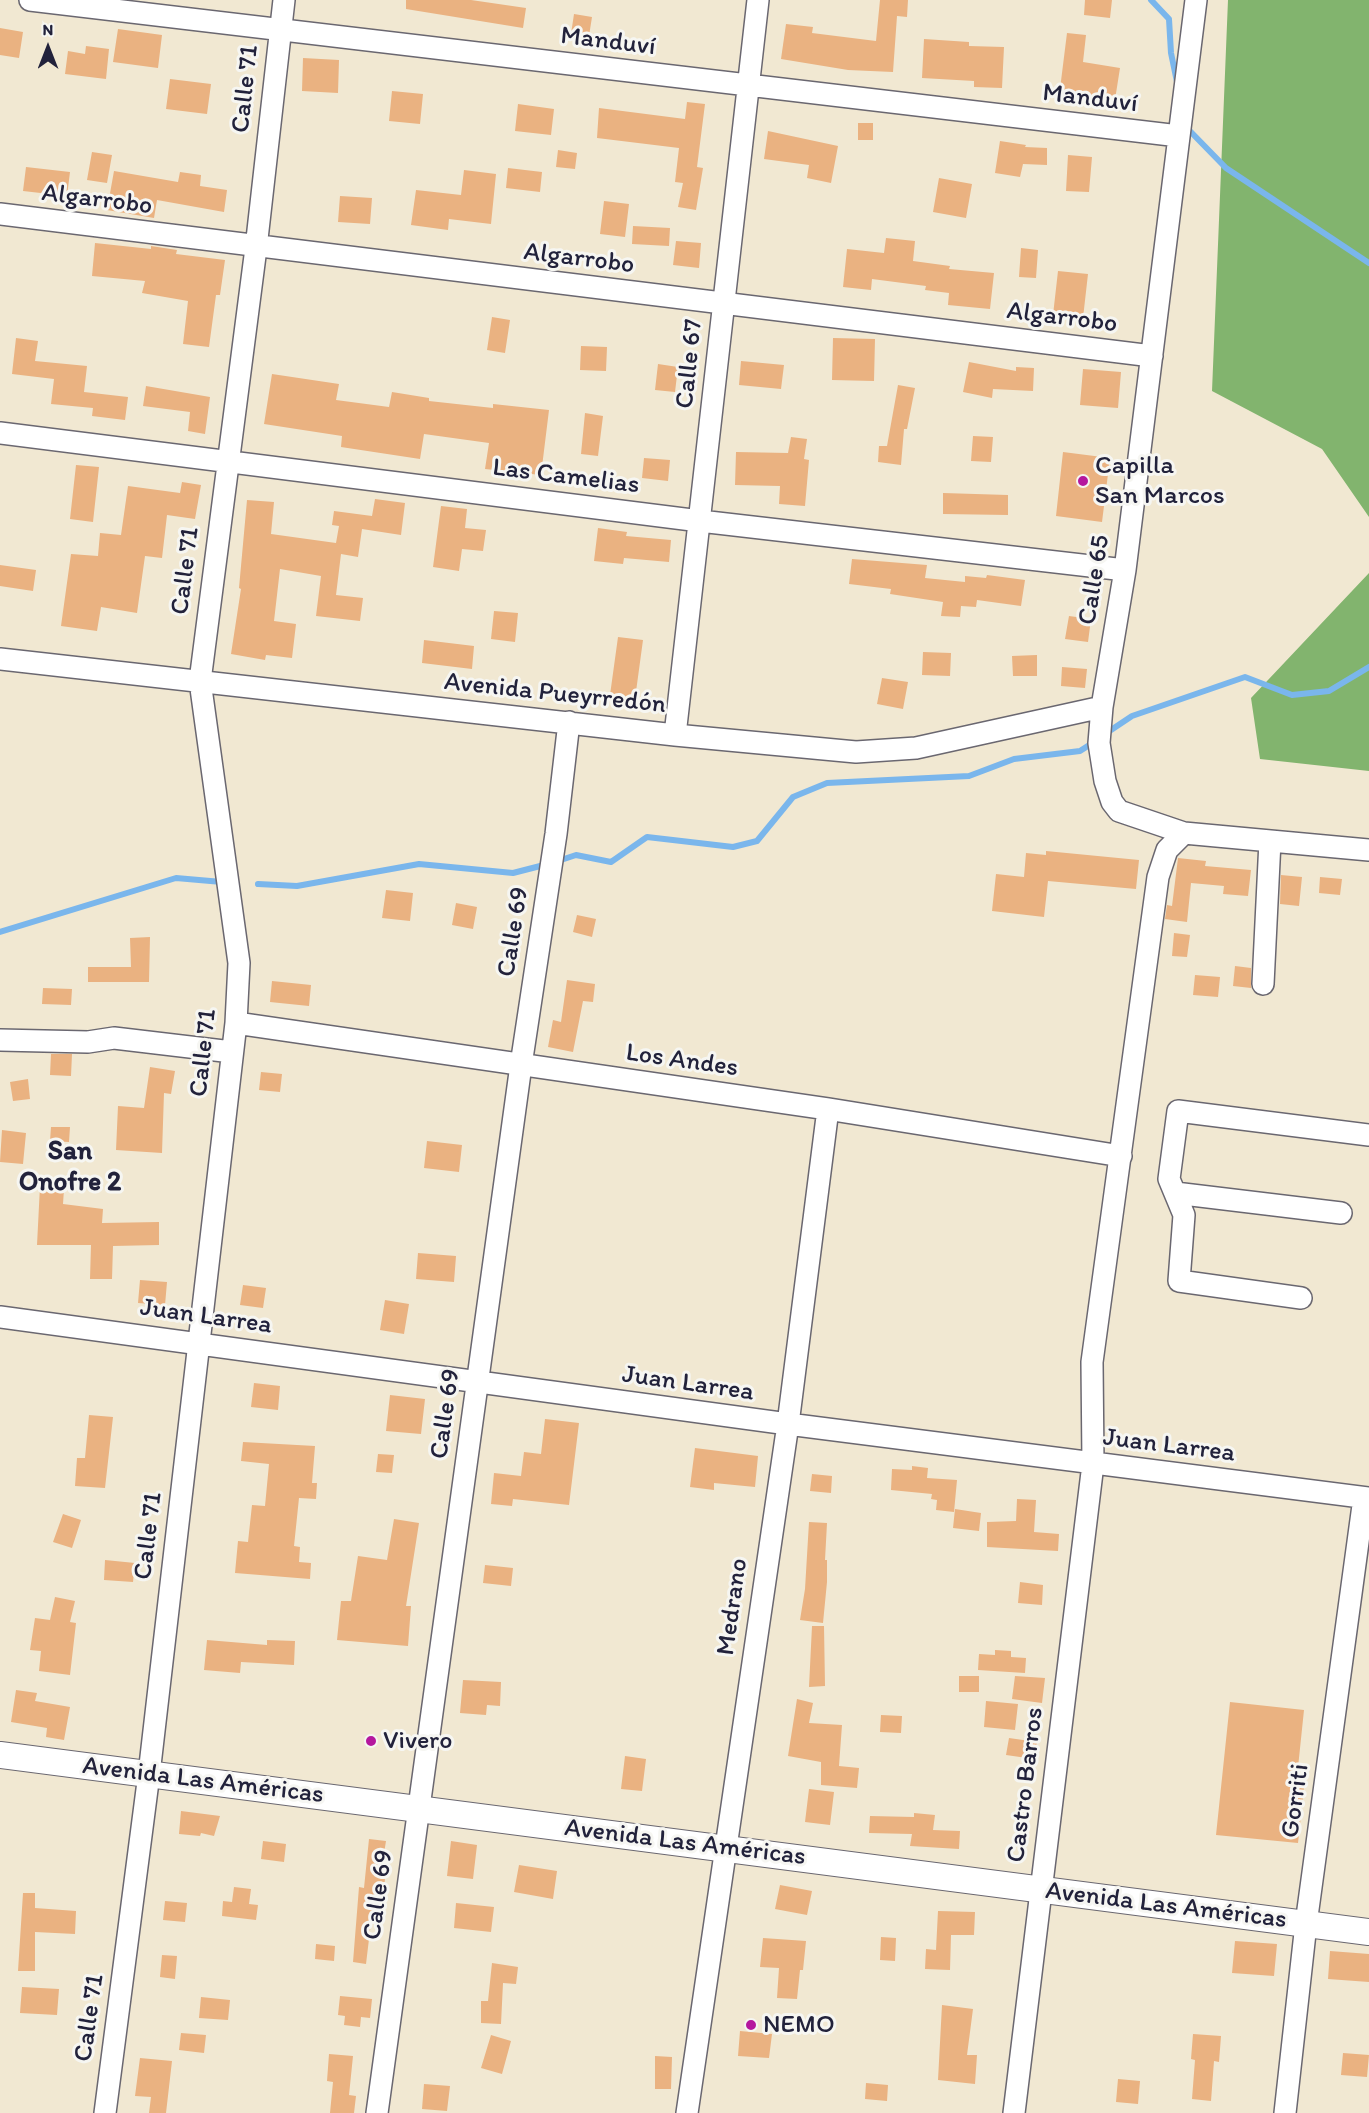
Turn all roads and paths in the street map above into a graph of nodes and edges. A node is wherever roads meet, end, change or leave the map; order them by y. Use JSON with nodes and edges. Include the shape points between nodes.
{"nodes":[{"id":1,"x":30,"y":0,"type":"edge"},
{"id":2,"x":284,"y":0,"type":"edge"},
{"id":3,"x":758,"y":0,"type":"edge"},
{"id":4,"x":1196,"y":0,"type":"edge"},
{"id":5,"x":280,"y":28,"type":"junction"},
{"id":6,"x":748,"y":86,"type":"junction"},
{"id":7,"x":1179,"y":136,"type":"junction"},
{"id":8,"x":0,"y":214,"type":"edge"},
{"id":9,"x":256,"y":248,"type":"junction"},
{"id":10,"x":724,"y":304,"type":"junction"},
{"id":11,"x":1152,"y":356,"type":"junction"},
{"id":12,"x":0,"y":433,"type":"edge"},
{"id":13,"x":227,"y":461,"type":"junction"},
{"id":14,"x":700,"y":521,"type":"junction"},
{"id":15,"x":1125,"y":570,"type":"junction"},
{"id":16,"x":0,"y":659,"type":"edge"},
{"id":17,"x":200,"y":681,"type":"junction"},
{"id":18,"x":1102,"y":707,"type":"junction"},
{"id":19,"x":569,"y":722,"type":"junction"},
{"id":20,"x":675,"y":735,"type":"junction"},
{"id":21,"x":1184,"y":833,"type":"junction"},
{"id":22,"x":1270,"y":841,"type":"junction"},
{"id":23,"x":1369,"y":850,"type":"edge"},
{"id":24,"x":1263,"y":984,"type":"dead end"},
{"id":25,"x":236,"y":1023,"type":"junction"},
{"id":26,"x":0,"y":1040,"type":"edge"},
{"id":27,"x":232,"y":1052,"type":"junction"},
{"id":28,"x":521,"y":1065,"type":"junction"},
{"id":29,"x":828,"y":1109,"type":"junction"},
{"id":30,"x":1369,"y":1135,"type":"edge"},
{"id":31,"x":1121,"y":1156,"type":"junction"},
{"id":32,"x":1175,"y":1193,"type":"junction"},
{"id":33,"x":1341,"y":1213,"type":"dead end"},
{"id":34,"x":1300,"y":1298,"type":"dead end"},
{"id":35,"x":0,"y":1317,"type":"edge"},
{"id":36,"x":199,"y":1343,"type":"junction"},
{"id":37,"x":477,"y":1382,"type":"junction"},
{"id":38,"x":788,"y":1425,"type":"junction"},
{"id":39,"x":1093,"y":1464,"type":"junction"},
{"id":40,"x":1367,"y":1498,"type":"edge"},
{"id":41,"x":0,"y":1755,"type":"edge"},
{"id":42,"x":149,"y":1774,"type":"junction"},
{"id":43,"x":418,"y":1809,"type":"junction"},
{"id":44,"x":725,"y":1848,"type":"junction"},
{"id":45,"x":1041,"y":1889,"type":"junction"},
{"id":46,"x":1306,"y":1924,"type":"junction"},
{"id":47,"x":1369,"y":1932,"type":"edge"},
{"id":48,"x":105,"y":2113,"type":"edge"},
{"id":49,"x":377,"y":2113,"type":"edge"},
{"id":50,"x":687,"y":2113,"type":"edge"},
{"id":51,"x":1014,"y":2113,"type":"edge"},
{"id":52,"x":1285,"y":2113,"type":"edge"}],
"edges":[{"from":1,"to":5,"type":"street","name":"Manduví"},
{"from":2,"to":5,"type":"street","name":"Calle 71"},
{"from":3,"to":6,"type":"street","name":"Calle 67"},
{"from":4,"to":7,"type":"street","name":"Calle 65"},
{"from":5,"to":6,"type":"street","name":"Manduví"},
{"from":5,"to":9,"type":"street","name":"Calle 71"},
{"from":6,"to":7,"type":"street","name":"Manduví"},
{"from":6,"to":10,"type":"street","name":"Calle 67"},
{"from":7,"to":11,"type":"street","name":"Calle 65"},
{"from":8,"to":9,"type":"street","name":"Algarrobo"},
{"from":9,"to":10,"type":"street","name":"Algarrobo"},
{"from":9,"to":13,"type":"street","name":"Calle 71"},
{"from":10,"to":11,"type":"street","name":"Algarrobo"},
{"from":10,"to":14,"type":"street","name":"Calle 67"},
{"from":11,"to":15,"type":"street","name":"Calle 65"},
{"from":12,"to":13,"type":"street","name":"Las Camelias"},
{"from":13,"to":14,"type":"street","name":"Las Camelias"},
{"from":13,"to":17,"type":"street","name":"Calle 71"},
{"from":14,"to":15,"type":"street","name":"Las Camelias"},
{"from":14,"to":20,"type":"street","name":"Calle 67"},
{"from":15,"to":18,"type":"street","name":"Calle 65"},
{"from":16,"to":17,"type":"street","name":"Avenida Pueyrredón"},
{"from":17,"to":19,"type":"street","name":"Avenida Pueyrredón"},
{"from":17,"to":25,"type":"street","name":"Calle 71","via":[[239,963]]},
{"from":18,"to":20,"type":"street","name":"Avenida Pueyrredón","via":[[916,748],[868,751]]},
{"from":18,"to":21,"type":"street","name":"Calle 65","via":[[1099,743],[1105,781],[1119,811]]},
{"from":19,"to":20,"type":"street","name":"Avenida Pueyrredón"},
{"from":19,"to":28,"type":"street","name":"Calle 69"},
{"from":21,"to":22,"type":"street"},
{"from":21,"to":31,"type":"street","name":"Castro Barros","via":[[1167,850],[1158,877]]},
{"from":22,"to":23,"type":"street"},
{"from":22,"to":24,"type":"street"},
{"from":25,"to":27,"type":"street","name":"Calle 71"},
{"from":25,"to":28,"type":"street","name":"Los Andes"},
{"from":26,"to":27,"type":"street","via":[[88,1042],[114,1038]]},
{"from":27,"to":36,"type":"street","name":"Calle 71"},
{"from":28,"to":29,"type":"street","name":"Los Andes"},
{"from":28,"to":37,"type":"street","name":"Calle 69"},
{"from":29,"to":31,"type":"street","name":"Los Andes"},
{"from":29,"to":38,"type":"street","name":"Medrano"},
{"from":30,"to":32,"type":"street","via":[[1178,1111],[1169,1179]]},
{"from":31,"to":39,"type":"street","name":"Castro Barros","via":[[1092,1362]]},
{"from":32,"to":33,"type":"street"},
{"from":32,"to":34,"type":"street","via":[[1184,1215],[1179,1281]]},
{"from":35,"to":36,"type":"street","name":"Juan Larrea"},
{"from":36,"to":37,"type":"street","name":"Juan Larrea"},
{"from":36,"to":42,"type":"street","name":"Calle 71"},
{"from":37,"to":38,"type":"street","name":"Juan Larrea"},
{"from":37,"to":43,"type":"street","name":"Calle 69"},
{"from":38,"to":39,"type":"street","name":"Juan Larrea"},
{"from":38,"to":44,"type":"street","name":"Medrano"},
{"from":39,"to":40,"type":"street","name":"Juan Larrea"},
{"from":39,"to":45,"type":"street","name":"Castro Barros"},
{"from":40,"to":46,"type":"street","name":"Gorriti"},
{"from":41,"to":42,"type":"main road","name":"Avenida Las Américas"},
{"from":42,"to":43,"type":"main road","name":"Avenida Las Américas"},
{"from":42,"to":48,"type":"street","name":"Calle 71"},
{"from":43,"to":44,"type":"main road","name":"Avenida Las Américas"},
{"from":43,"to":49,"type":"street","name":"Calle 69"},
{"from":44,"to":45,"type":"main road","name":"Avenida Las Américas"},
{"from":44,"to":50,"type":"street","name":"Medrano"},
{"from":45,"to":46,"type":"main road","name":"Avenida Las Américas"},
{"from":45,"to":51,"type":"street","name":"Castro Barros"},
{"from":46,"to":47,"type":"main road","name":"Avenida Las Américas"},
{"from":46,"to":52,"type":"street","name":"Gorriti"}]}
